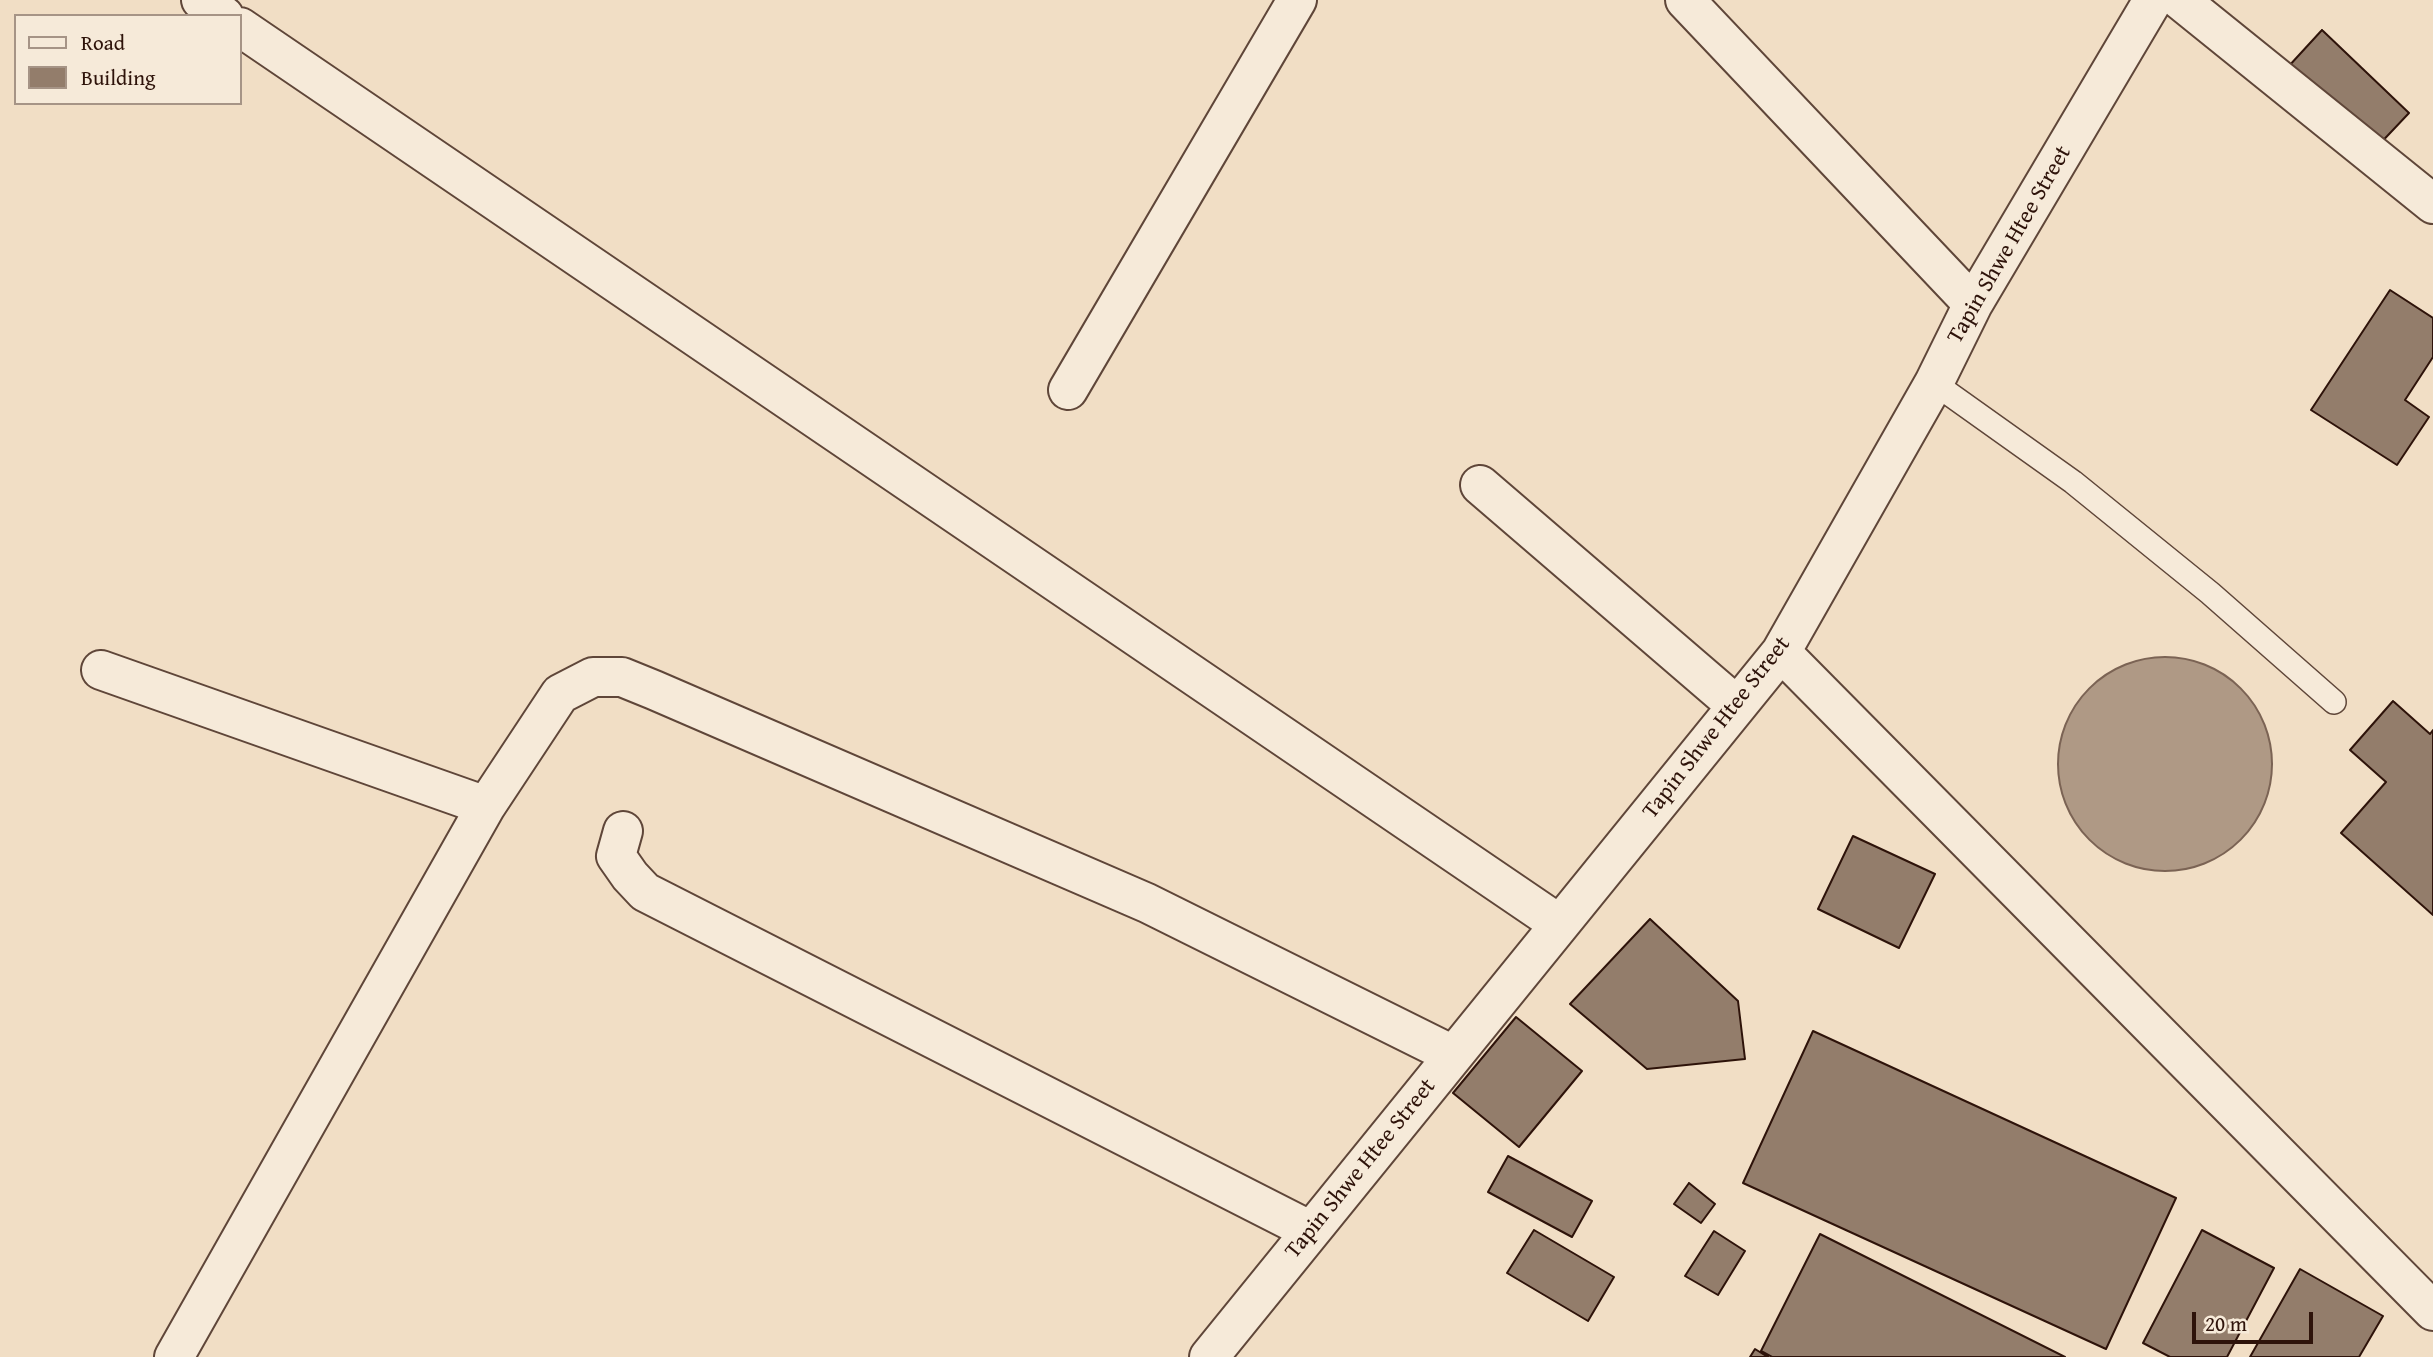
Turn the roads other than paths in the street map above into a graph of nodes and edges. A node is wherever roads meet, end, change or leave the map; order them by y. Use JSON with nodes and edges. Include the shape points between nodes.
{"nodes":[{"id":1,"x":201,"y":0,"type":"edge"},
{"id":2,"x":1297,"y":0,"type":"edge"},
{"id":3,"x":1685,"y":0,"type":"edge"},
{"id":4,"x":2153,"y":0,"type":"edge"},
{"id":5,"x":2180,"y":0,"type":"edge"},
{"id":6,"x":221,"y":14,"type":"edge"},
{"id":7,"x":242,"y":28,"type":"edge"},
{"id":8,"x":2433,"y":204,"type":"edge"},
{"id":9,"x":1973,"y":304,"type":"junction"},
{"id":10,"x":1934,"y":383,"type":"junction"},
{"id":11,"x":1068,"y":390,"type":"dead end"},
{"id":12,"x":1480,"y":485,"type":"dead end"},
{"id":13,"x":1781,"y":652,"type":"junction"},
{"id":14,"x":102,"y":670,"type":"dead end"},
{"id":15,"x":2333,"y":702,"type":"dead end"},
{"id":16,"x":1737,"y":706,"type":"junction"},
{"id":17,"x":486,"y":806,"type":"junction"},
{"id":18,"x":624,"y":831,"type":"dead end"},
{"id":19,"x":1559,"y":924,"type":"junction"},
{"id":20,"x":1453,"y":1055,"type":"junction"},
{"id":21,"x":1311,"y":1231,"type":"junction"},
{"id":22,"x":2433,"y":1311,"type":"edge"},
{"id":23,"x":174,"y":1357,"type":"edge"},
{"id":24,"x":1209,"y":1357,"type":"edge"}],
"edges":[{"from":1,"to":6,"type":"street"},
{"from":2,"to":11,"type":"street"},
{"from":3,"to":9,"type":"street"},
{"from":4,"to":9,"type":"street","name":"Tapin Shwe Htee Street"},
{"from":5,"to":8,"type":"street"},
{"from":7,"to":19,"type":"street"},
{"from":9,"to":10,"type":"street","name":"Tapin Shwe Htee Street"},
{"from":10,"to":13,"type":"street","name":"Tapin Shwe Htee Street"},
{"from":10,"to":15,"type":"lane","via":[[2073,482],[2210,593]]},
{"from":12,"to":16,"type":"street"},
{"from":13,"to":16,"type":"street","name":"Tapin Shwe Htee Street"},
{"from":13,"to":22,"type":"street"},
{"from":14,"to":17,"type":"street"},
{"from":16,"to":19,"type":"street","name":"Tapin Shwe Htee Street"},
{"from":17,"to":20,"type":"street","via":[[560,694],[593,677],[622,677],[1147,903]]},
{"from":17,"to":23,"type":"street"},
{"from":18,"to":21,"type":"street","via":[[616,856],[645,892]]},
{"from":19,"to":20,"type":"street","name":"Tapin Shwe Htee Street"},
{"from":20,"to":21,"type":"street","name":"Tapin Shwe Htee Street"},
{"from":21,"to":24,"type":"street","name":"Tapin Shwe Htee Street"}]}
